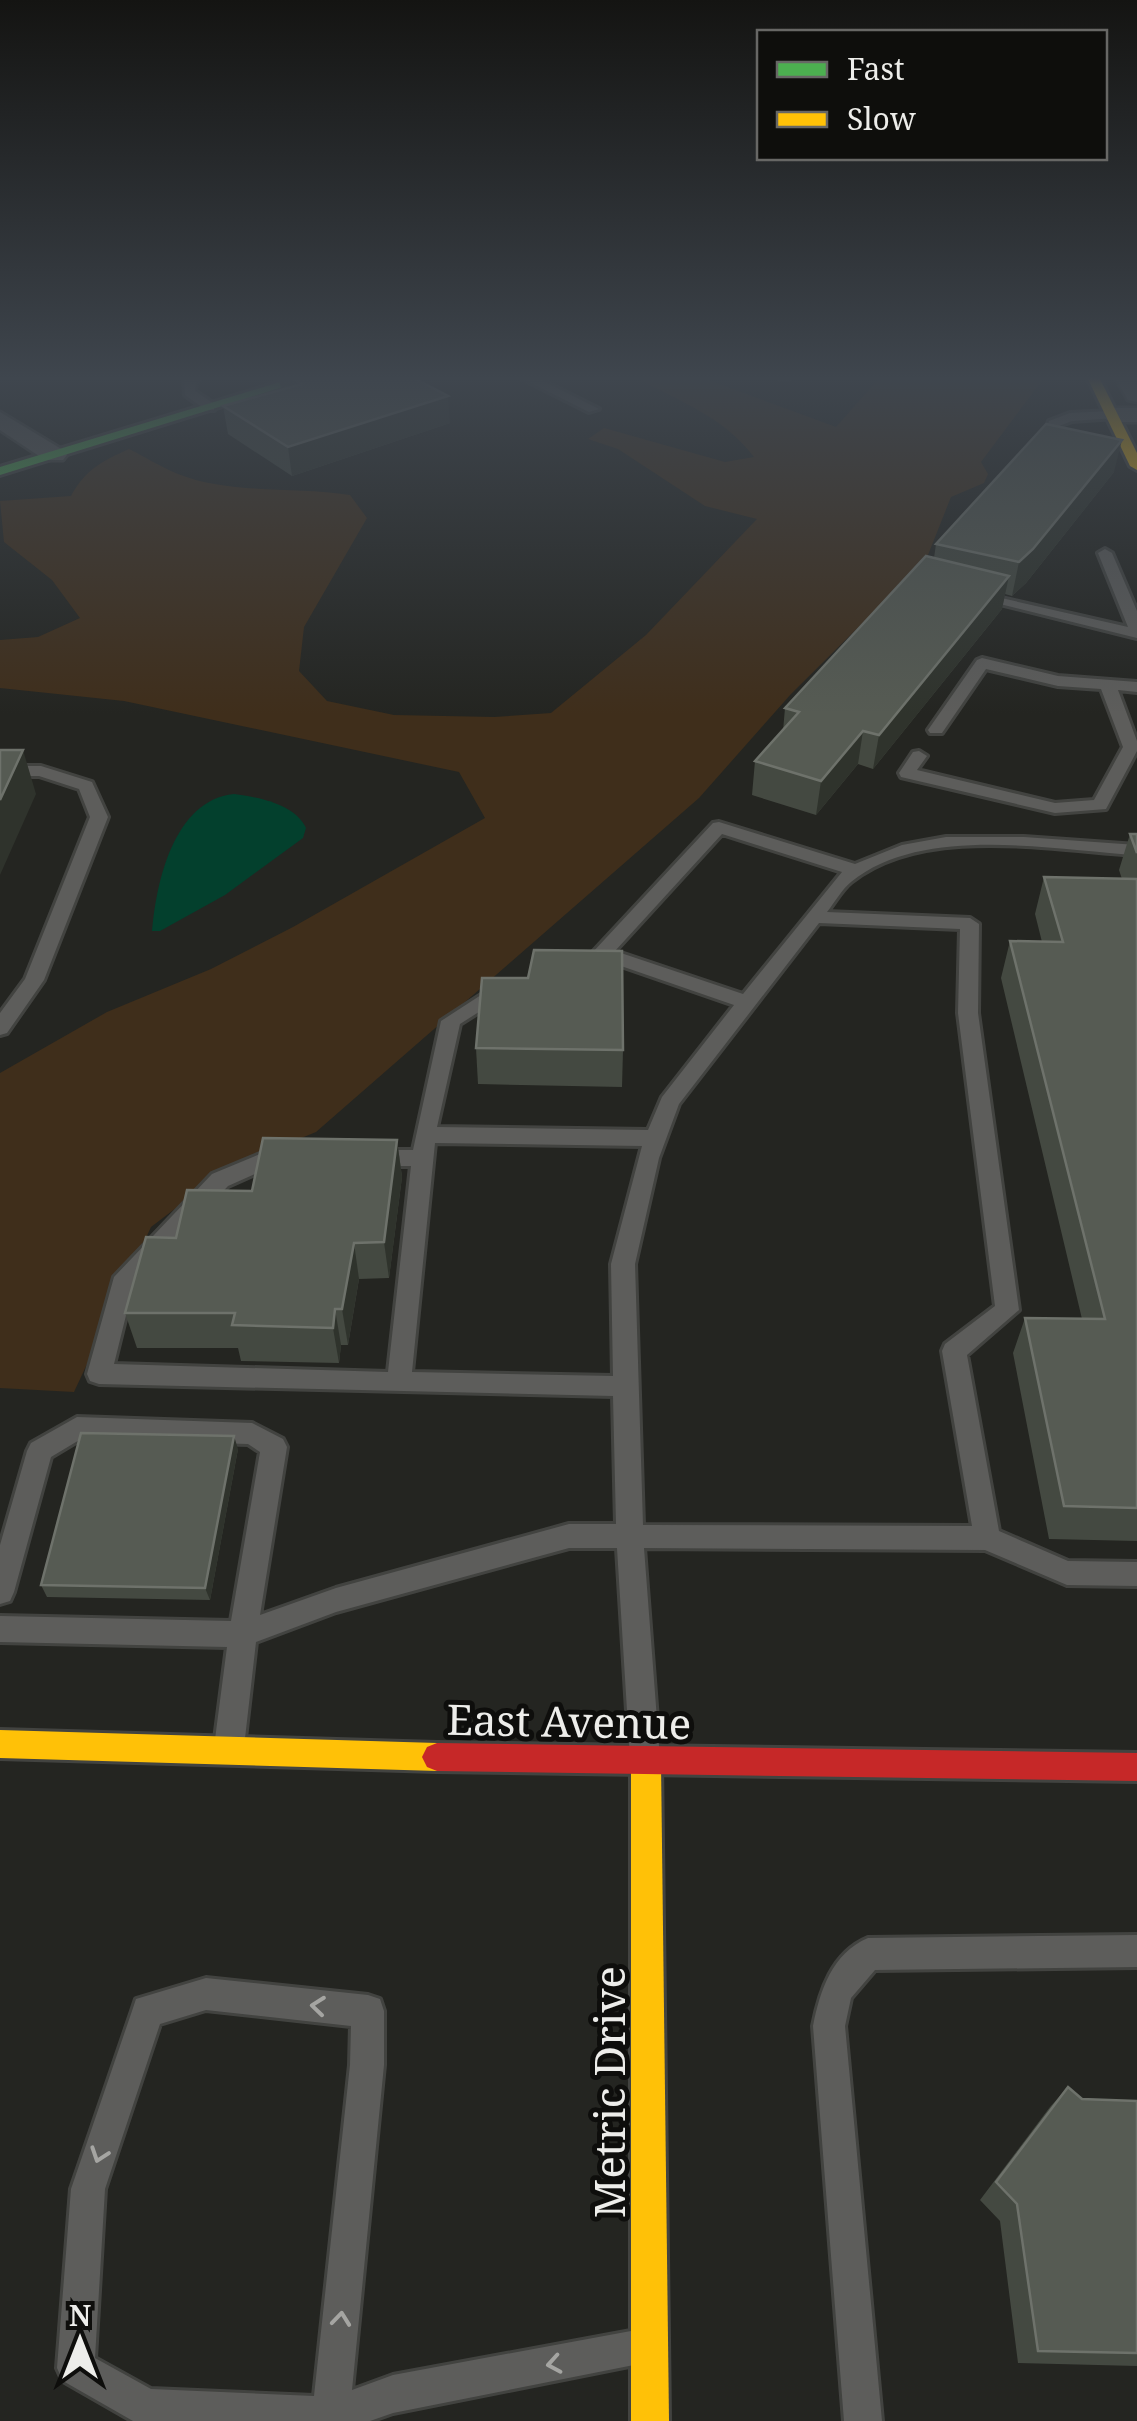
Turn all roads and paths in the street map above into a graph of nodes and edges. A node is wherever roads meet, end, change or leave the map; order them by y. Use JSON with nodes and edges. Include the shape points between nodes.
{"nodes":[{"id":1,"x":1104,"y":553,"type":"dead end"},
{"id":2,"x":954,"y":591,"type":"edge"},
{"id":3,"x":1137,"y":631,"type":"edge"},
{"id":4,"x":1108,"y":686,"type":"junction"},
{"id":5,"x":1137,"y":687,"type":"edge"},
{"id":6,"x":936,"y":730,"type":"dead end"},
{"id":7,"x":919,"y":756,"type":"dead end"},
{"id":8,"x":0,"y":771,"type":"edge"},
{"id":9,"x":1137,"y":850,"type":"edge"},
{"id":10,"x":854,"y":870,"type":"junction"},
{"id":11,"x":816,"y":917,"type":"junction"},
{"id":12,"x":519,"y":982,"type":"edge"},
{"id":13,"x":746,"y":1002,"type":"junction"},
{"id":14,"x":0,"y":1028,"type":"edge"},
{"id":15,"x":655,"y":1138,"type":"junction"},
{"id":16,"x":424,"y":1147,"type":"junction"},
{"id":17,"x":310,"y":1158,"type":"edge"},
{"id":18,"x":348,"y":1158,"type":"edge"},
{"id":19,"x":400,"y":1382,"type":"junction"},
{"id":20,"x":626,"y":1386,"type":"junction"},
{"id":21,"x":630,"y":1536,"type":"junction"},
{"id":22,"x":986,"y":1538,"type":"junction"},
{"id":23,"x":1137,"y":1574,"type":"edge"},
{"id":24,"x":0,"y":1592,"type":"edge"},
{"id":25,"x":0,"y":1629,"type":"edge"},
{"id":26,"x":243,"y":1634,"type":"junction"},
{"id":27,"x":0,"y":1744,"type":"edge"},
{"id":28,"x":228,"y":1750,"type":"junction"},
{"id":29,"x":646,"y":1762,"type":"junction"},
{"id":30,"x":1137,"y":1768,"type":"edge"},
{"id":31,"x":1137,"y":1952,"type":"edge"},
{"id":32,"x":650,"y":2347,"type":"junction"},
{"id":33,"x":331,"y":2419,"type":"edge"},
{"id":34,"x":650,"y":2421,"type":"edge"},
{"id":35,"x":864,"y":2421,"type":"edge"}],
"edges":[{"from":1,"to":3,"type":"lane"},
{"from":2,"to":3,"type":"lane"},
{"from":4,"to":5,"type":"lane"},
{"from":4,"to":6,"type":"lane","via":[[982,664]]},
{"from":4,"to":7,"type":"lane","via":[[1131,747],[1100,805],[1055,808],[907,773]]},
{"from":8,"to":14,"type":"lane","via":[[40,771],[86,786],[98,817],[34,980]]},
{"from":9,"to":10,"type":"lane","via":[[927,844]]},
{"from":10,"to":11,"type":"lane"},
{"from":10,"to":13,"type":"lane","via":[[719,827],[593,955]]},
{"from":11,"to":13,"type":"lane"},
{"from":11,"to":22,"type":"lane","via":[[970,924],[968,1013],[1007,1310],[954,1352]]},
{"from":12,"to":16,"type":"lane","via":[[451,1021]]},
{"from":13,"to":15,"type":"lane","via":[[670,1102]]},
{"from":15,"to":16,"type":"lane"},
{"from":15,"to":20,"type":"lane","via":[[624,1264]]},
{"from":16,"to":18,"type":"lane"},
{"from":16,"to":19,"type":"lane"},
{"from":17,"to":19,"type":"lane","via":[[272,1157],[220,1180],[122,1283],[99,1374]]},
{"from":19,"to":20,"type":"lane"},
{"from":20,"to":21,"type":"lane"},
{"from":21,"to":22,"type":"lane"},
{"from":21,"to":26,"type":"lane","via":[[569,1536],[336,1600]]},
{"from":21,"to":29,"type":"lane"},
{"from":22,"to":23,"type":"lane","via":[[1067,1573]]},
{"from":24,"to":26,"type":"lane","via":[[40,1451],[77,1428],[252,1434],[274,1447]]},
{"from":25,"to":26,"type":"lane"},
{"from":26,"to":28,"type":"lane"},
{"from":27,"to":28,"type":"main road","name":"East Avenue"},
{"from":28,"to":29,"type":"main road","name":"East Avenue"},
{"from":29,"to":30,"type":"main road","name":"East Avenue"},
{"from":29,"to":32,"type":"main road","name":"Metric Drive"},
{"from":31,"to":35,"type":"lane","via":[[868,1954],[836,1990],[830,2026]]},
{"from":32,"to":33,"type":"lane","one_way":true,"via":[[393,2394]]},
{"from":32,"to":34,"type":"main road","name":"Metric Drive"},
{"from":33,"to":33,"type":"lane","one_way":true,"via":[[368,2011],[206,1994],[148,2011],[88,2189],[76,2368],[147,2408]]}]}
